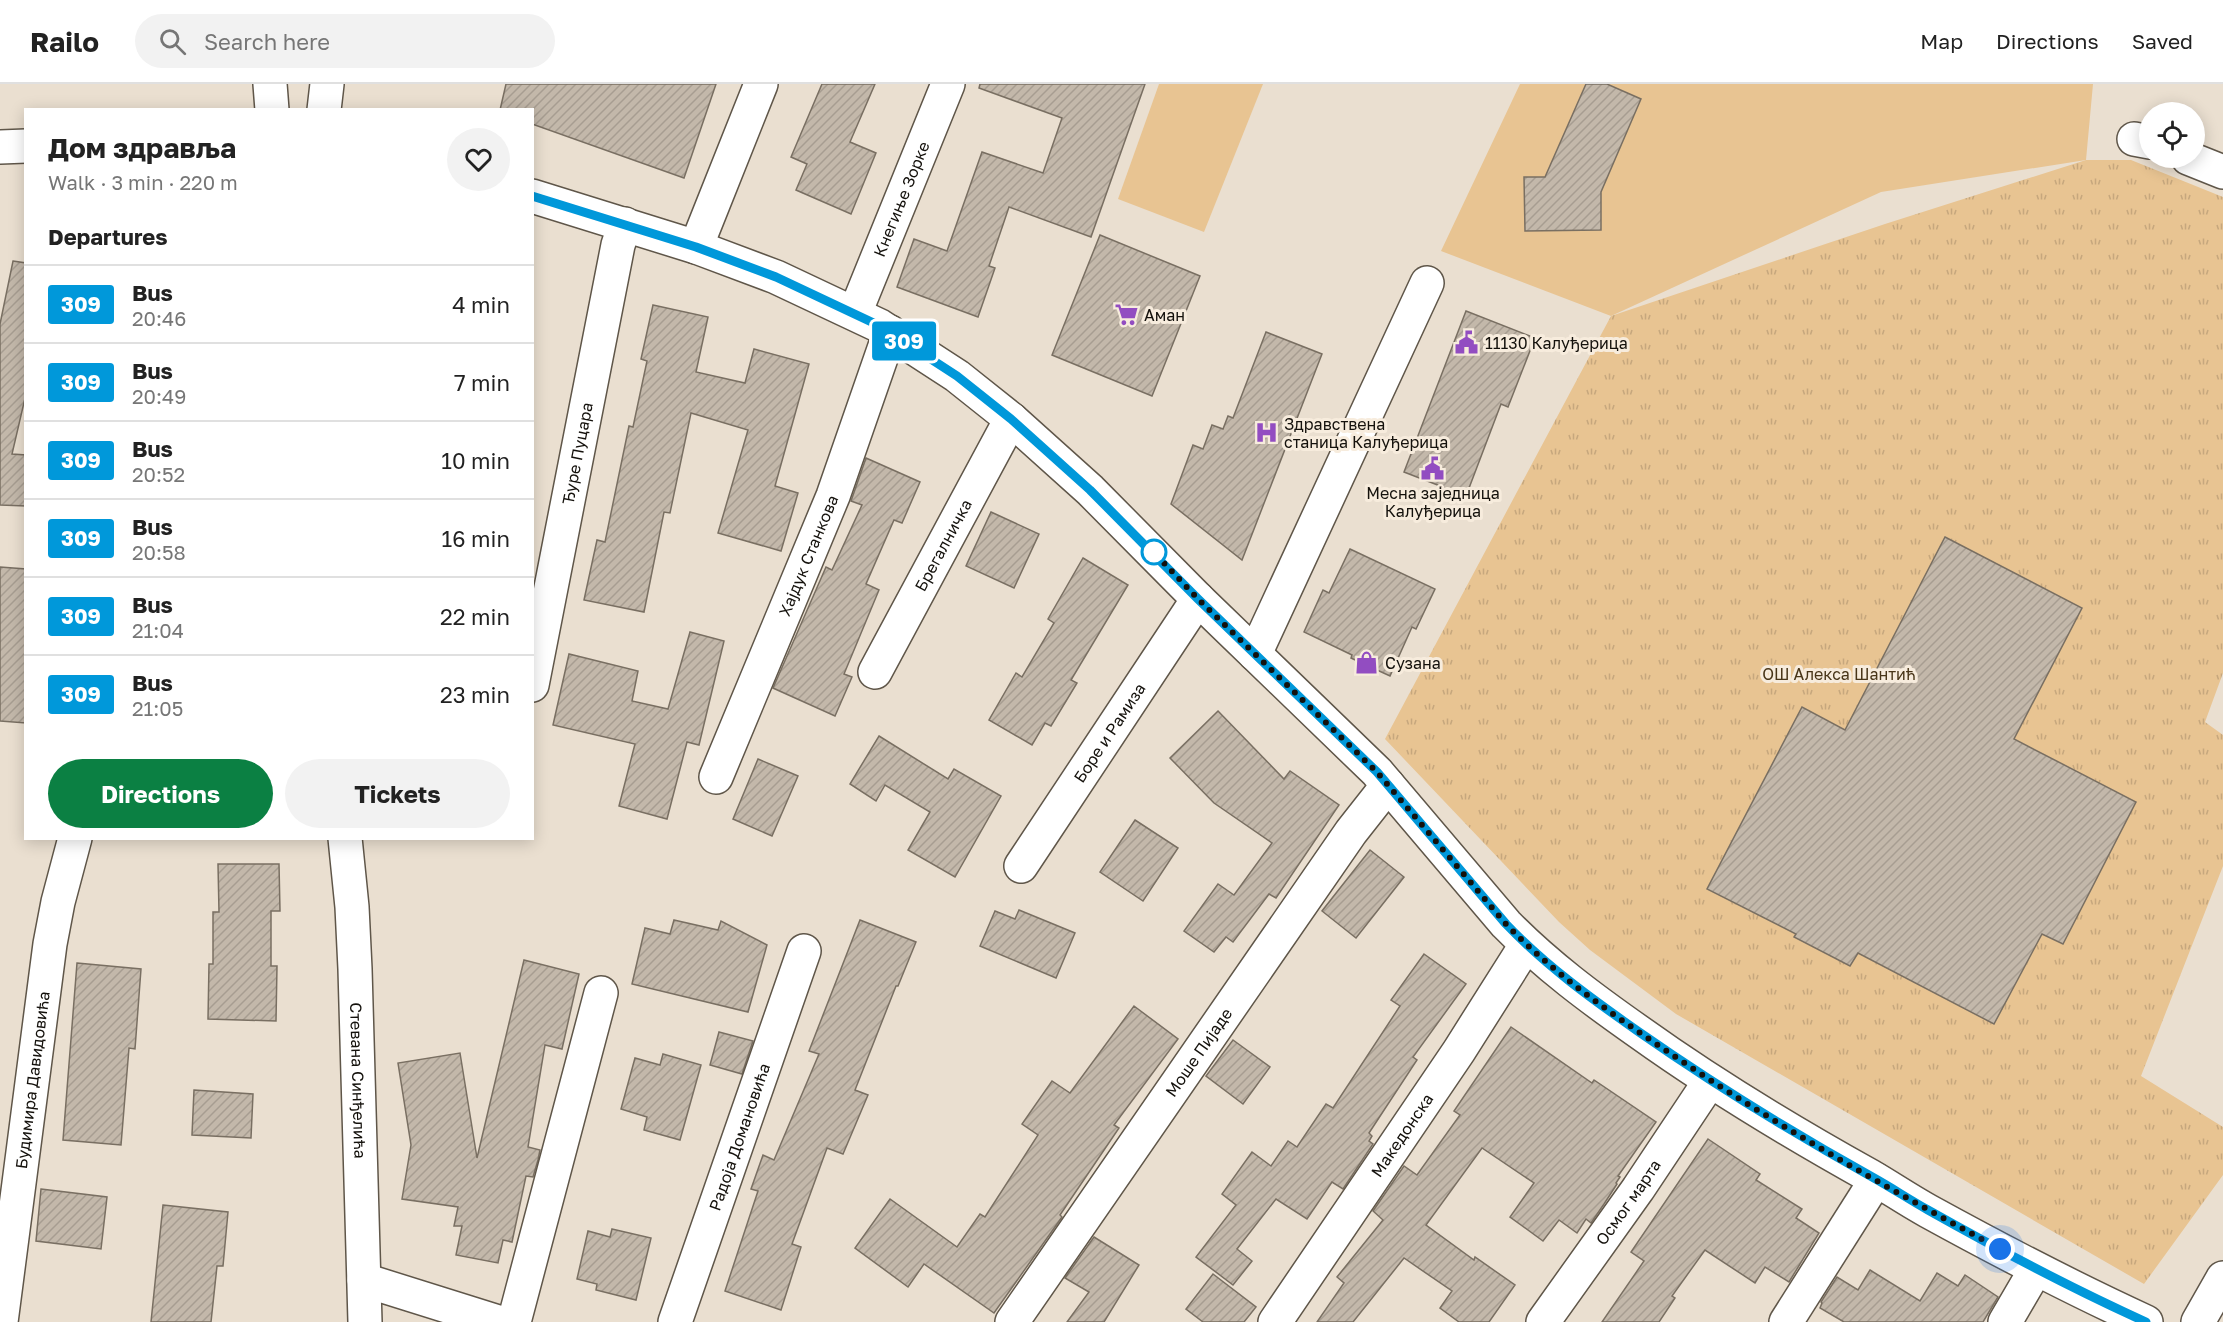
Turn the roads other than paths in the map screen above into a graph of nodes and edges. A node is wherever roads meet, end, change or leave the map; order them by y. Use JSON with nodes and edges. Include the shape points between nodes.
{"nodes":[{"id":1,"x":270,"y":84,"type":"edge"},
{"id":2,"x":327,"y":84,"type":"edge"},
{"id":3,"x":761,"y":84,"type":"edge"},
{"id":4,"x":948,"y":84,"type":"edge"},
{"id":5,"x":272,"y":108,"type":"edge"},
{"id":6,"x":324,"y":108,"type":"edge"},
{"id":7,"x":24,"y":146,"type":"edge"},
{"id":8,"x":0,"y":147,"type":"edge"},
{"id":9,"x":2205,"y":165,"type":"edge"},
{"id":10,"x":2223,"y":172,"type":"edge"},
{"id":11,"x":534,"y":197,"type":"edge"},
{"id":12,"x":625,"y":224,"type":"junction"},
{"id":13,"x":696,"y":247,"type":"junction"},
{"id":14,"x":1427,"y":283,"type":"dead end"},
{"id":15,"x":855,"y":313,"type":"junction"},
{"id":16,"x":890,"y":332,"type":"junction"},
{"id":17,"x":1011,"y":419,"type":"junction"},
{"id":18,"x":1198,"y":599,"type":"junction"},
{"id":19,"x":1255,"y":654,"type":"junction"},
{"id":20,"x":875,"y":672,"type":"dead end"},
{"id":21,"x":534,"y":675,"type":"edge"},
{"id":22,"x":716,"y":777,"type":"dead end"},
{"id":23,"x":1388,"y":785,"type":"junction"},
{"id":24,"x":74,"y":840,"type":"edge"},
{"id":25,"x":345,"y":840,"type":"edge"},
{"id":26,"x":1021,"y":866,"type":"dead end"},
{"id":27,"x":1526,"y":945,"type":"junction"},
{"id":28,"x":804,"y":951,"type":"dead end"},
{"id":29,"x":601,"y":993,"type":"dead end"},
{"id":30,"x":1710,"y":1081,"type":"junction"},
{"id":31,"x":1876,"y":1179,"type":"junction"},
{"id":32,"x":2036,"y":1269,"type":"junction"},
{"id":33,"x":2223,"y":1278,"type":"edge"},
{"id":34,"x":364,"y":1280,"type":"junction"},
{"id":35,"x":1,"y":1322,"type":"edge"},
{"id":36,"x":365,"y":1322,"type":"edge"},
{"id":37,"x":498,"y":1322,"type":"edge"},
{"id":38,"x":514,"y":1322,"type":"edge"},
{"id":39,"x":675,"y":1322,"type":"edge"},
{"id":40,"x":1012,"y":1322,"type":"edge"},
{"id":41,"x":1275,"y":1322,"type":"edge"},
{"id":42,"x":1543,"y":1322,"type":"edge"},
{"id":43,"x":1786,"y":1322,"type":"edge"},
{"id":44,"x":2005,"y":1322,"type":"edge"},
{"id":45,"x":2146,"y":1322,"type":"edge"},
{"id":46,"x":2198,"y":1322,"type":"edge"}],
"edges":[{"from":1,"to":5,"type":"street"},
{"from":2,"to":6,"type":"street"},
{"from":3,"to":13,"type":"street"},
{"from":4,"to":15,"type":"street","name":"Кнегиње Зорке"},
{"from":7,"to":8,"type":"street"},
{"from":9,"to":10,"type":"street"},
{"from":11,"to":12,"type":"street"},
{"from":12,"to":13,"type":"street"},
{"from":12,"to":21,"type":"street","name":"Ђуре Пуцара"},
{"from":13,"to":15,"type":"street"},
{"from":14,"to":19,"type":"street"},
{"from":15,"to":16,"type":"street"},
{"from":16,"to":17,"type":"street","via":[[957,376]]},
{"from":16,"to":22,"type":"street","name":"Хајдук Станкова","via":[[832,496]]},
{"from":17,"to":18,"type":"street","via":[[1090,490]]},
{"from":17,"to":20,"type":"street","name":"Брегалничка"},
{"from":18,"to":19,"type":"street"},
{"from":18,"to":26,"type":"street","name":"Боре и Рамиза"},
{"from":19,"to":23,"type":"street"},
{"from":23,"to":27,"type":"street"},
{"from":23,"to":40,"type":"street","name":"Моше Пијаде","via":[[1351,832]]},
{"from":24,"to":35,"type":"street","name":"Будимира Давидовића","via":[[50,944]]},
{"from":25,"to":34,"type":"street","name":"Стевана Синђелића","via":[[354,949]]},
{"from":27,"to":30,"type":"street","via":[[1604,1007]]},
{"from":27,"to":41,"type":"street","name":"Македонска"},
{"from":28,"to":39,"type":"street","name":"Радоја Домановића"},
{"from":29,"to":38,"type":"street"},
{"from":30,"to":31,"type":"street"},
{"from":30,"to":42,"type":"street","name":"Осмог марта"},
{"from":31,"to":32,"type":"street"},
{"from":31,"to":43,"type":"street"},
{"from":32,"to":44,"type":"street"},
{"from":32,"to":45,"type":"street"},
{"from":33,"to":46,"type":"street"},
{"from":34,"to":36,"type":"street","name":"Стевана Синђелића"},
{"from":34,"to":37,"type":"street"}]}
